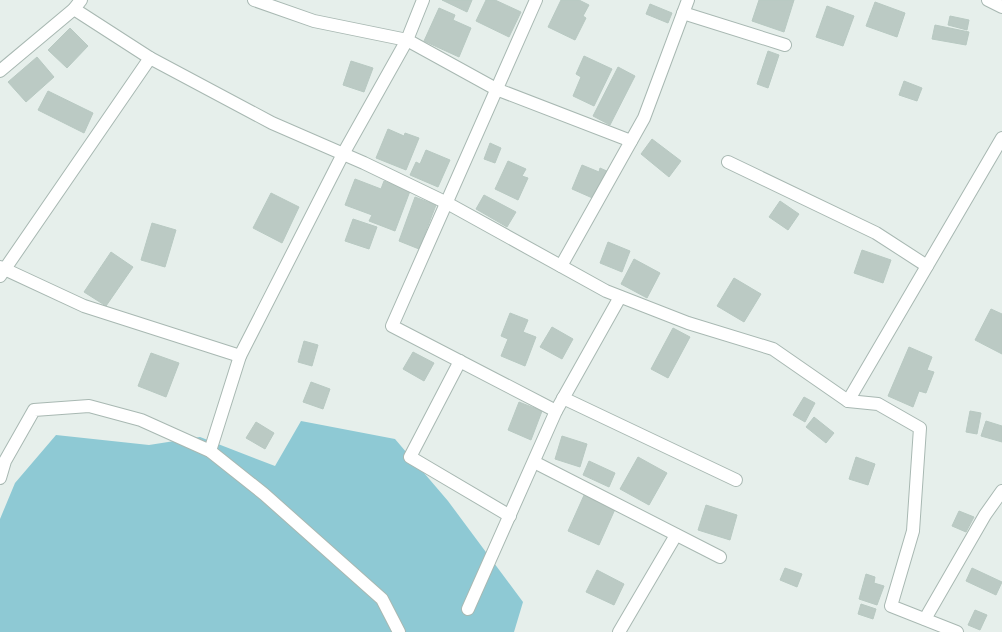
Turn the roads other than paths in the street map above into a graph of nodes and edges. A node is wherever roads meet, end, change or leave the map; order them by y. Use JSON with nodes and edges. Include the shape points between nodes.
{"nodes":[{"id":1,"x":254,"y":0,"type":"edge"},
{"id":2,"x":423,"y":0,"type":"edge"},
{"id":3,"x":536,"y":0,"type":"edge"},
{"id":4,"x":688,"y":0,"type":"edge"},
{"id":5,"x":988,"y":0,"type":"edge"},
{"id":6,"x":77,"y":4,"type":"edge"},
{"id":7,"x":1002,"y":7,"type":"edge"},
{"id":8,"x":683,"y":13,"type":"junction"},
{"id":9,"x":406,"y":40,"type":"junction"},
{"id":10,"x":785,"y":45,"type":"dead end"},
{"id":11,"x":150,"y":58,"type":"junction"},
{"id":12,"x":0,"y":71,"type":"edge"},
{"id":13,"x":496,"y":89,"type":"junction"},
{"id":14,"x":1002,"y":138,"type":"edge"},
{"id":15,"x":631,"y":141,"type":"junction"},
{"id":16,"x":343,"y":154,"type":"junction"},
{"id":17,"x":728,"y":162,"type":"dead end"},
{"id":18,"x":447,"y":203,"type":"junction"},
{"id":19,"x":561,"y":266,"type":"junction"},
{"id":20,"x":927,"y":266,"type":"junction"},
{"id":21,"x":2,"y":271,"type":"edge"},
{"id":22,"x":620,"y":297,"type":"junction"},
{"id":23,"x":240,"y":356,"type":"junction"},
{"id":24,"x":460,"y":361,"type":"junction"},
{"id":25,"x":564,"y":398,"type":"junction"},
{"id":26,"x":848,"y":401,"type":"junction"},
{"id":27,"x":556,"y":411,"type":"junction"},
{"id":28,"x":210,"y":452,"type":"junction"},
{"id":29,"x":534,"y":462,"type":"junction"},
{"id":30,"x":0,"y":478,"type":"edge"},
{"id":31,"x":736,"y":480,"type":"dead end"},
{"id":32,"x":1002,"y":491,"type":"edge"},
{"id":33,"x":510,"y":516,"type":"junction"},
{"id":34,"x":676,"y":535,"type":"junction"},
{"id":35,"x":720,"y":557,"type":"dead end"},
{"id":36,"x":468,"y":609,"type":"dead end"},
{"id":37,"x":925,"y":619,"type":"junction"},
{"id":38,"x":399,"y":632,"type":"edge"},
{"id":39,"x":619,"y":632,"type":"edge"},
{"id":40,"x":957,"y":632,"type":"edge"}],
"edges":[{"from":1,"to":9,"type":"street","via":[[314,21]]},
{"from":2,"to":9,"type":"street"},
{"from":3,"to":13,"type":"street"},
{"from":4,"to":8,"type":"street"},
{"from":5,"to":7,"type":"street"},
{"from":6,"to":11,"type":"street"},
{"from":6,"to":12,"type":"street"},
{"from":8,"to":10,"type":"street"},
{"from":8,"to":15,"type":"street","via":[[644,118]]},
{"from":9,"to":13,"type":"street"},
{"from":9,"to":16,"type":"street"},
{"from":11,"to":16,"type":"street","via":[[272,123]]},
{"from":11,"to":21,"type":"street"},
{"from":13,"to":15,"type":"street"},
{"from":13,"to":18,"type":"street"},
{"from":14,"to":20,"type":"street"},
{"from":15,"to":19,"type":"street"},
{"from":16,"to":18,"type":"street"},
{"from":16,"to":23,"type":"street"},
{"from":17,"to":20,"type":"street","via":[[876,233]]},
{"from":18,"to":19,"type":"street"},
{"from":18,"to":24,"type":"street","via":[[392,326]]},
{"from":19,"to":22,"type":"street"},
{"from":20,"to":26,"type":"street"},
{"from":21,"to":23,"type":"street","via":[[84,306]]},
{"from":22,"to":25,"type":"street"},
{"from":22,"to":26,"type":"street","via":[[688,323],[773,349]]},
{"from":23,"to":28,"type":"street"},
{"from":24,"to":27,"type":"street"},
{"from":24,"to":33,"type":"street","via":[[410,457]]},
{"from":25,"to":27,"type":"street"},
{"from":25,"to":31,"type":"street"},
{"from":26,"to":37,"type":"street","via":[[878,404],[920,428],[913,531],[891,606]]},
{"from":27,"to":29,"type":"street"},
{"from":28,"to":30,"type":"street","via":[[141,420],[89,406],[34,410],[5,461]]},
{"from":28,"to":38,"type":"street","via":[[264,494],[382,599]]},
{"from":29,"to":33,"type":"street"},
{"from":29,"to":34,"type":"street"},
{"from":32,"to":37,"type":"street","via":[[985,515]]},
{"from":33,"to":36,"type":"street"},
{"from":34,"to":35,"type":"street"},
{"from":34,"to":39,"type":"street"},
{"from":37,"to":40,"type":"street"}]}
